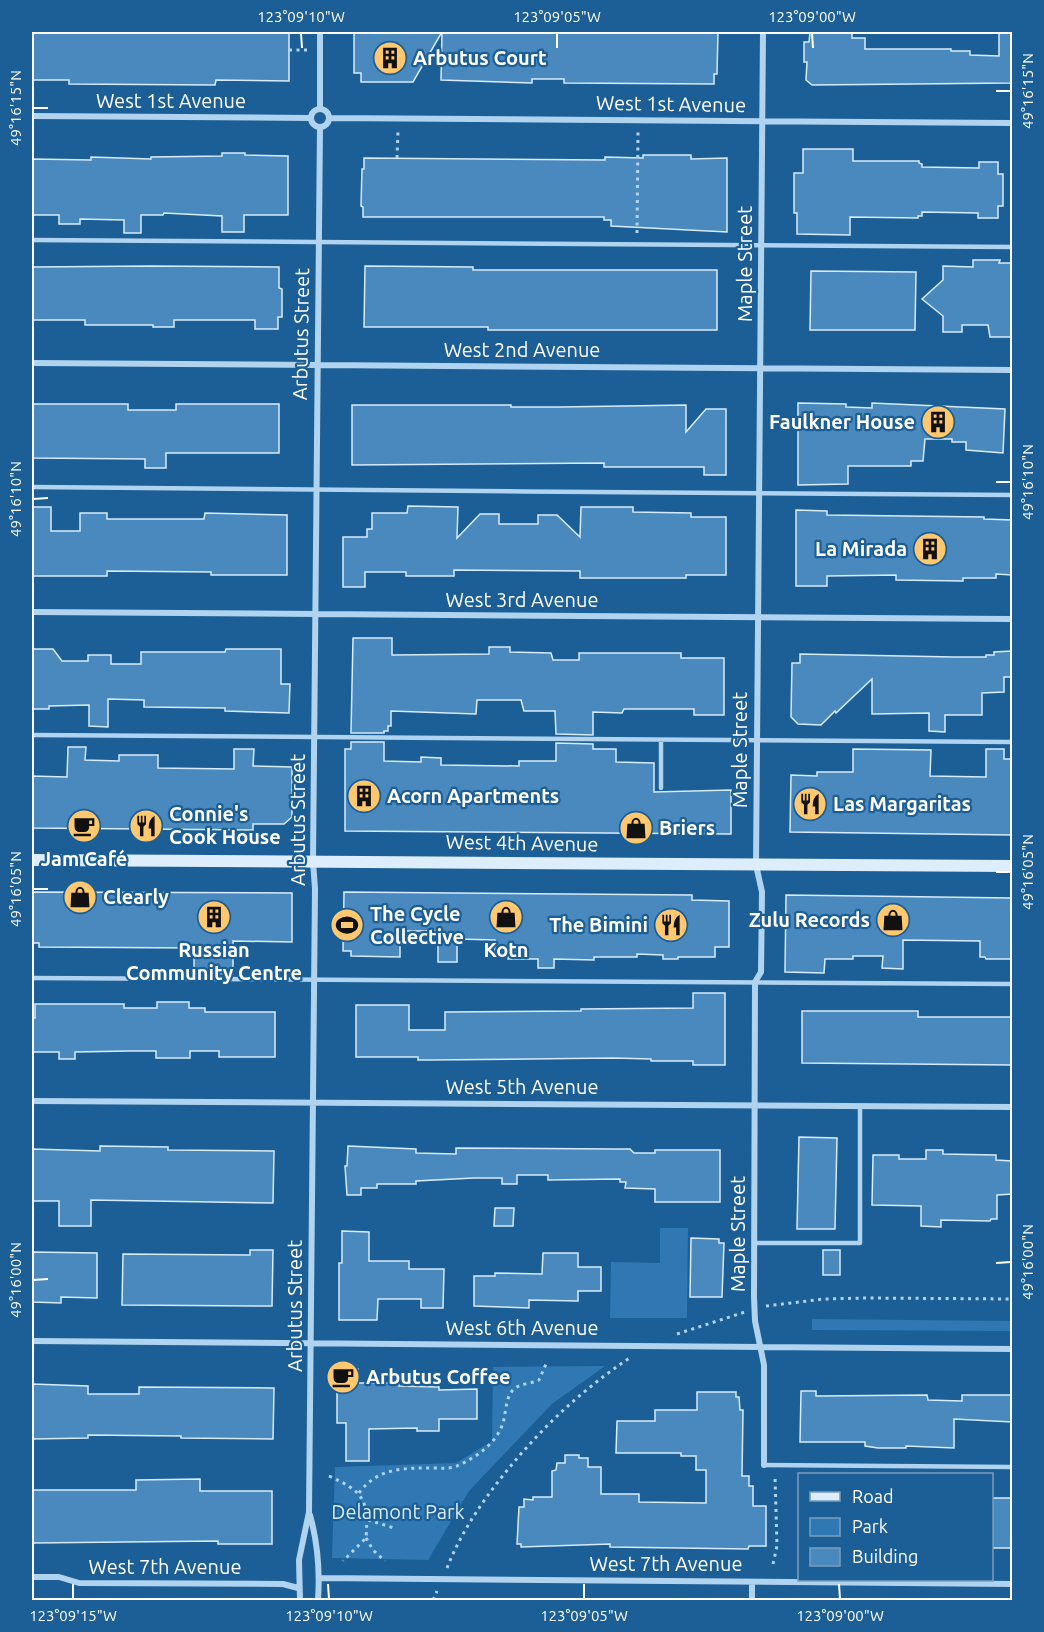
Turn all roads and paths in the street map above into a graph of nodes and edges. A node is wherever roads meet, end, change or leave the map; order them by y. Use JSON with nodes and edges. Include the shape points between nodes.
{"nodes":[{"id":1,"x":320,"y":32,"type":"edge"},
{"id":2,"x":763,"y":32,"type":"edge"},
{"id":3,"x":289,"y":50,"type":"dead end"},
{"id":4,"x":308,"y":50,"type":"dead end"},
{"id":5,"x":320,"y":108,"type":"junction"},
{"id":6,"x":32,"y":116,"type":"edge"},
{"id":7,"x":310,"y":118,"type":"junction"},
{"id":8,"x":329,"y":118,"type":"junction"},
{"id":9,"x":762,"y":122,"type":"junction"},
{"id":10,"x":1012,"y":123,"type":"edge"},
{"id":11,"x":320,"y":127,"type":"junction"},
{"id":12,"x":398,"y":131,"type":"dead end"},
{"id":13,"x":638,"y":132,"type":"dead end"},
{"id":14,"x":397,"y":159,"type":"dead end"},
{"id":15,"x":32,"y":240,"type":"edge"},
{"id":16,"x":318,"y":241,"type":"junction"},
{"id":17,"x":637,"y":244,"type":"junction"},
{"id":18,"x":761,"y":245,"type":"junction"},
{"id":19,"x":1012,"y":247,"type":"edge"},
{"id":20,"x":32,"y":363,"type":"edge"},
{"id":21,"x":317,"y":365,"type":"junction"},
{"id":22,"x":760,"y":369,"type":"junction"},
{"id":23,"x":1012,"y":370,"type":"edge"},
{"id":24,"x":32,"y":488,"type":"edge"},
{"id":25,"x":316,"y":489,"type":"junction"},
{"id":26,"x":759,"y":494,"type":"junction"},
{"id":27,"x":1012,"y":495,"type":"edge"},
{"id":28,"x":32,"y":612,"type":"edge"},
{"id":29,"x":315,"y":615,"type":"junction"},
{"id":30,"x":757,"y":617,"type":"junction"},
{"id":31,"x":1012,"y":619,"type":"edge"},
{"id":32,"x":32,"y":735,"type":"edge"},
{"id":33,"x":314,"y":736,"type":"junction"},
{"id":34,"x":661,"y":740,"type":"junction"},
{"id":35,"x":757,"y":741,"type":"junction"},
{"id":36,"x":1012,"y":742,"type":"edge"},
{"id":37,"x":661,"y":788,"type":"dead end"},
{"id":38,"x":32,"y":860,"type":"edge"},
{"id":39,"x":313,"y":861,"type":"junction"},
{"id":40,"x":756,"y":865,"type":"junction"},
{"id":41,"x":1012,"y":866,"type":"edge"},
{"id":42,"x":32,"y":978,"type":"edge"},
{"id":43,"x":314,"y":979,"type":"junction"},
{"id":44,"x":755,"y":982,"type":"junction"},
{"id":45,"x":1012,"y":984,"type":"edge"},
{"id":46,"x":32,"y":1101,"type":"edge"},
{"id":47,"x":312,"y":1102,"type":"junction"},
{"id":48,"x":755,"y":1105,"type":"junction"},
{"id":49,"x":860,"y":1106,"type":"junction"},
{"id":50,"x":1012,"y":1107,"type":"edge"},
{"id":51,"x":755,"y":1243,"type":"junction"},
{"id":52,"x":1012,"y":1299,"type":"edge"},
{"id":53,"x":766,"y":1306,"type":"dead end"},
{"id":54,"x":742,"y":1313,"type":"dead end"},
{"id":55,"x":694,"y":1328,"type":"dead end"},
{"id":56,"x":32,"y":1341,"type":"edge"},
{"id":57,"x":311,"y":1343,"type":"junction"},
{"id":58,"x":760,"y":1347,"type":"junction"},
{"id":59,"x":1012,"y":1349,"type":"edge"},
{"id":60,"x":546,"y":1364,"type":"dead end"},
{"id":61,"x":621,"y":1364,"type":"dead end"},
{"id":62,"x":764,"y":1465,"type":"joint"},
{"id":63,"x":775,"y":1465,"type":"junction"},
{"id":64,"x":1012,"y":1467,"type":"edge"},
{"id":65,"x":329,"y":1476,"type":"dead end"},
{"id":66,"x":359,"y":1493,"type":"junction"},
{"id":67,"x":309,"y":1512,"type":"junction"},
{"id":68,"x":368,"y":1520,"type":"junction"},
{"id":69,"x":394,"y":1528,"type":"dead end"},
{"id":70,"x":366,"y":1538,"type":"junction"},
{"id":71,"x":343,"y":1561,"type":"dead end"},
{"id":72,"x":385,"y":1561,"type":"dead end"},
{"id":73,"x":449,"y":1562,"type":"dead end"},
{"id":74,"x":773,"y":1564,"type":"dead end"},
{"id":75,"x":32,"y":1577,"type":"edge"},
{"id":76,"x":320,"y":1578,"type":"junction"},
{"id":77,"x":752,"y":1582,"type":"junction"},
{"id":78,"x":1012,"y":1584,"type":"edge"},
{"id":79,"x":298,"y":1588,"type":"junction"},
{"id":80,"x":300,"y":1600,"type":"edge"},
{"id":81,"x":318,"y":1600,"type":"edge"},
{"id":82,"x":752,"y":1600,"type":"edge"}],
"edges":[{"from":1,"to":5,"type":"street"},
{"from":2,"to":9,"type":"street","name":"Maple Street"},
{"from":3,"to":4,"type":"path"},
{"from":5,"to":7,"type":"street"},
{"from":5,"to":8,"type":"street","via":[[327,111]]},
{"from":6,"to":7,"type":"street","name":"West 1st Avenue"},
{"from":7,"to":11,"type":"street"},
{"from":8,"to":9,"type":"street","name":"West 1st Avenue"},
{"from":8,"to":11,"type":"street"},
{"from":9,"to":10,"type":"street","name":"West 1st Avenue"},
{"from":9,"to":18,"type":"street","name":"Maple Street"},
{"from":11,"to":16,"type":"street","name":"Arbutus Street"},
{"from":12,"to":14,"type":"path"},
{"from":13,"to":17,"type":"path"},
{"from":15,"to":16,"type":"lane"},
{"from":16,"to":17,"type":"lane"},
{"from":16,"to":21,"type":"street","name":"Arbutus Street"},
{"from":17,"to":18,"type":"lane"},
{"from":18,"to":19,"type":"lane"},
{"from":18,"to":22,"type":"street","name":"Maple Street"},
{"from":20,"to":21,"type":"street","name":"West 2nd Avenue"},
{"from":21,"to":22,"type":"street","name":"West 2nd Avenue"},
{"from":21,"to":25,"type":"street","name":"Arbutus Street"},
{"from":22,"to":23,"type":"street","name":"West 2nd Avenue"},
{"from":22,"to":26,"type":"street","name":"Maple Street"},
{"from":24,"to":25,"type":"lane"},
{"from":25,"to":26,"type":"lane"},
{"from":25,"to":29,"type":"street","name":"Arbutus Street"},
{"from":26,"to":27,"type":"lane"},
{"from":26,"to":30,"type":"street","name":"Maple Street"},
{"from":28,"to":29,"type":"street","name":"West 3rd Avenue"},
{"from":29,"to":30,"type":"street","name":"West 3rd Avenue"},
{"from":29,"to":33,"type":"street","name":"Arbutus Street"},
{"from":30,"to":31,"type":"street","name":"West 3rd Avenue"},
{"from":30,"to":35,"type":"street","name":"Maple Street"},
{"from":32,"to":33,"type":"lane"},
{"from":33,"to":34,"type":"lane"},
{"from":33,"to":39,"type":"street","name":"Arbutus Street"},
{"from":34,"to":35,"type":"lane"},
{"from":34,"to":37,"type":"lane"},
{"from":35,"to":36,"type":"lane"},
{"from":35,"to":40,"type":"street","name":"Maple Street"},
{"from":38,"to":39,"type":"main road","name":"West 4th Avenue"},
{"from":39,"to":40,"type":"main road","name":"West 4th Avenue"},
{"from":39,"to":43,"type":"street","name":"Arbutus Street"},
{"from":40,"to":41,"type":"main road","name":"West 4th Avenue"},
{"from":40,"to":44,"type":"street","name":"Maple Street","via":[[762,892],[761,972]]},
{"from":42,"to":43,"type":"lane"},
{"from":43,"to":44,"type":"lane"},
{"from":43,"to":47,"type":"street","name":"Arbutus Street"},
{"from":44,"to":45,"type":"lane"},
{"from":44,"to":48,"type":"street","name":"Maple Street"},
{"from":46,"to":47,"type":"street","name":"West 5th Avenue"},
{"from":47,"to":48,"type":"street","name":"West 5th Avenue"},
{"from":47,"to":57,"type":"street","name":"Arbutus Street"},
{"from":48,"to":49,"type":"street","name":"West 5th Avenue"},
{"from":48,"to":51,"type":"street","name":"Maple Street"},
{"from":49,"to":50,"type":"street","name":"West 5th Avenue"},
{"from":49,"to":51,"type":"lane","via":[[860,1243]]},
{"from":51,"to":58,"type":"street","name":"Maple Street","via":[[754,1321]]},
{"from":52,"to":53,"type":"path","via":[[864,1298]]},
{"from":54,"to":55,"type":"path"},
{"from":56,"to":57,"type":"street","name":"West 6th Avenue"},
{"from":57,"to":58,"type":"street","name":"West 6th Avenue"},
{"from":57,"to":67,"type":"street","name":"Arbutus Street"},
{"from":58,"to":59,"type":"street","name":"West 6th Avenue"},
{"from":58,"to":62,"type":"street","name":"Maple Street","via":[[764,1365]]},
{"from":60,"to":66,"type":"path","via":[[539,1380],[520,1385],[511,1393],[502,1427],[493,1442],[460,1465],[398,1468],[380,1474]]},
{"from":61,"to":73,"type":"path","via":[[582,1392],[524,1449],[472,1520]]},
{"from":62,"to":63,"type":"lane"},
{"from":63,"to":64,"type":"lane"},
{"from":63,"to":74,"type":"path","via":[[777,1546]]},
{"from":65,"to":66,"type":"path"},
{"from":66,"to":68,"type":"path"},
{"from":67,"to":76,"type":"street","name":"Arbutus Street"},
{"from":67,"to":79,"type":"street","name":"Arbutus Street","via":[[299,1560]]},
{"from":68,"to":69,"type":"path"},
{"from":68,"to":70,"type":"path"},
{"from":70,"to":71,"type":"path"},
{"from":70,"to":72,"type":"path"},
{"from":75,"to":79,"type":"street","name":"West 7th Avenue","via":[[59,1577],[79,1583],[283,1584]]},
{"from":76,"to":77,"type":"street","name":"West 7th Avenue"},
{"from":76,"to":81,"type":"street","name":"Arbutus Street"},
{"from":77,"to":78,"type":"street","name":"West 7th Avenue"},
{"from":77,"to":82,"type":"street"},
{"from":79,"to":80,"type":"street","name":"Arbutus Street"}]}
